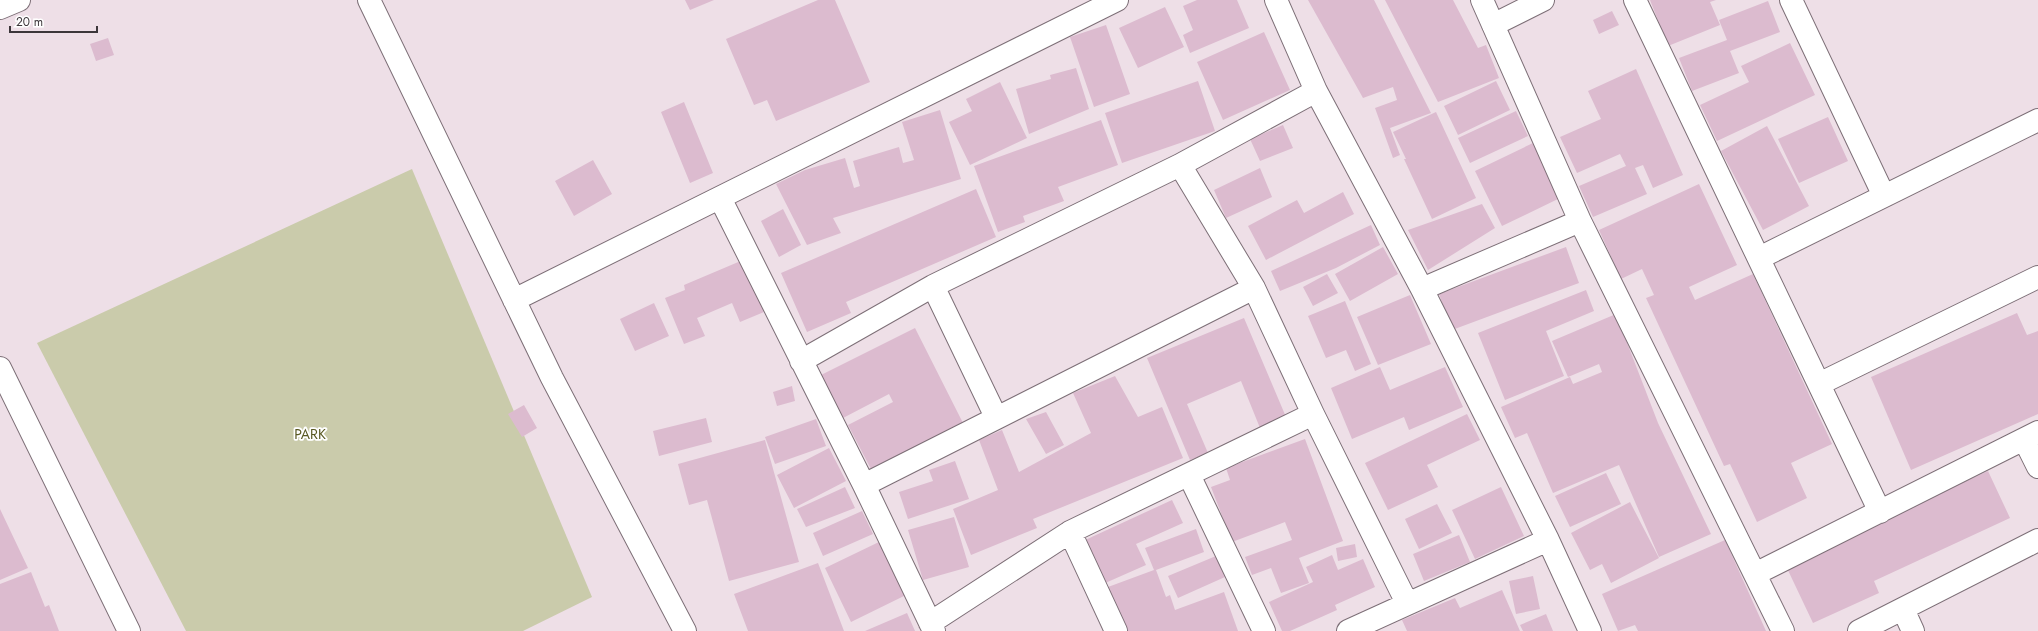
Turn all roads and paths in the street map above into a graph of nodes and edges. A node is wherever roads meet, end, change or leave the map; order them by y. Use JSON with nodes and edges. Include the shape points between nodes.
{"nodes":[{"id":1,"x":18,"y":0,"type":"edge"},
{"id":2,"x":369,"y":0,"type":"edge"},
{"id":3,"x":1117,"y":0,"type":"edge"},
{"id":4,"x":1276,"y":0,"type":"edge"},
{"id":5,"x":1482,"y":0,"type":"edge"},
{"id":6,"x":1543,"y":0,"type":"edge"},
{"id":7,"x":1636,"y":0,"type":"edge"},
{"id":8,"x":1791,"y":0,"type":"edge"},
{"id":9,"x":0,"y":8,"type":"edge"},
{"id":10,"x":1493,"y":25,"type":"junction"},
{"id":11,"x":1316,"y":91,"type":"junction"},
{"id":12,"x":2038,"y":120,"type":"edge"},
{"id":13,"x":1180,"y":165,"type":"junction"},
{"id":14,"x":1884,"y":196,"type":"junction"},
{"id":15,"x":720,"y":198,"type":"junction"},
{"id":16,"x":1580,"y":221,"type":"junction"},
{"id":17,"x":1759,"y":258,"type":"junction"},
{"id":18,"x":2038,"y":277,"type":"edge"},
{"id":19,"x":934,"y":286,"type":"junction"},
{"id":20,"x":1254,"y":288,"type":"junction"},
{"id":21,"x":1422,"y":289,"type":"junction"},
{"id":22,"x":514,"y":300,"type":"junction"},
{"id":23,"x":801,"y":361,"type":"junction"},
{"id":24,"x":0,"y":368,"type":"edge"},
{"id":25,"x":1819,"y":384,"type":"junction"},
{"id":26,"x":1313,"y":414,"type":"junction"},
{"id":27,"x":996,"y":417,"type":"junction"},
{"id":28,"x":2031,"y":435,"type":"edge"},
{"id":29,"x":2038,"y":468,"type":"edge"},
{"id":30,"x":1188,"y":475,"type":"junction"},
{"id":31,"x":864,"y":485,"type":"junction"},
{"id":32,"x":1880,"y":512,"type":"junction"},
{"id":33,"x":1070,"y":532,"type":"junction"},
{"id":34,"x":1548,"y":540,"type":"junction"},
{"id":35,"x":2038,"y":540,"type":"edge"},
{"id":36,"x":1755,"y":574,"type":"junction"},
{"id":37,"x":1407,"y":603,"type":"junction"},
{"id":38,"x":1903,"y":609,"type":"junction"},
{"id":39,"x":932,"y":627,"type":"edge"},
{"id":40,"x":130,"y":631,"type":"edge"},
{"id":41,"x":685,"y":631,"type":"edge"},
{"id":42,"x":1116,"y":631,"type":"edge"},
{"id":43,"x":1264,"y":631,"type":"edge"},
{"id":44,"x":1348,"y":631,"type":"edge"},
{"id":45,"x":1590,"y":631,"type":"edge"},
{"id":46,"x":1783,"y":631,"type":"edge"},
{"id":47,"x":1860,"y":631,"type":"edge"},
{"id":48,"x":1913,"y":631,"type":"edge"}],
"edges":[{"from":1,"to":9,"type":"street"},
{"from":2,"to":22,"type":"street"},
{"from":3,"to":15,"type":"street"},
{"from":4,"to":11,"type":"street"},
{"from":5,"to":10,"type":"street"},
{"from":6,"to":10,"type":"street"},
{"from":7,"to":17,"type":"street"},
{"from":8,"to":14,"type":"street"},
{"from":10,"to":16,"type":"street"},
{"from":11,"to":13,"type":"street"},
{"from":11,"to":21,"type":"street"},
{"from":12,"to":14,"type":"street"},
{"from":13,"to":19,"type":"street"},
{"from":13,"to":20,"type":"street"},
{"from":14,"to":17,"type":"street"},
{"from":15,"to":22,"type":"street"},
{"from":15,"to":23,"type":"street"},
{"from":16,"to":21,"type":"street"},
{"from":16,"to":36,"type":"street"},
{"from":17,"to":25,"type":"street"},
{"from":18,"to":25,"type":"street"},
{"from":19,"to":23,"type":"street"},
{"from":19,"to":27,"type":"street"},
{"from":20,"to":26,"type":"street"},
{"from":20,"to":27,"type":"street"},
{"from":21,"to":34,"type":"street"},
{"from":22,"to":41,"type":"street","via":[[552,378]]},
{"from":23,"to":31,"type":"street"},
{"from":24,"to":40,"type":"street"},
{"from":25,"to":32,"type":"street"},
{"from":26,"to":30,"type":"street"},
{"from":26,"to":37,"type":"street"},
{"from":27,"to":31,"type":"street"},
{"from":28,"to":29,"type":"street"},
{"from":28,"to":32,"type":"street"},
{"from":30,"to":33,"type":"street"},
{"from":30,"to":43,"type":"street"},
{"from":31,"to":39,"type":"street"},
{"from":32,"to":36,"type":"street"},
{"from":33,"to":39,"type":"street"},
{"from":33,"to":42,"type":"street"},
{"from":34,"to":37,"type":"street"},
{"from":34,"to":45,"type":"street"},
{"from":35,"to":38,"type":"street"},
{"from":36,"to":46,"type":"street"},
{"from":37,"to":44,"type":"street"},
{"from":38,"to":47,"type":"street"},
{"from":38,"to":48,"type":"street"}]}
